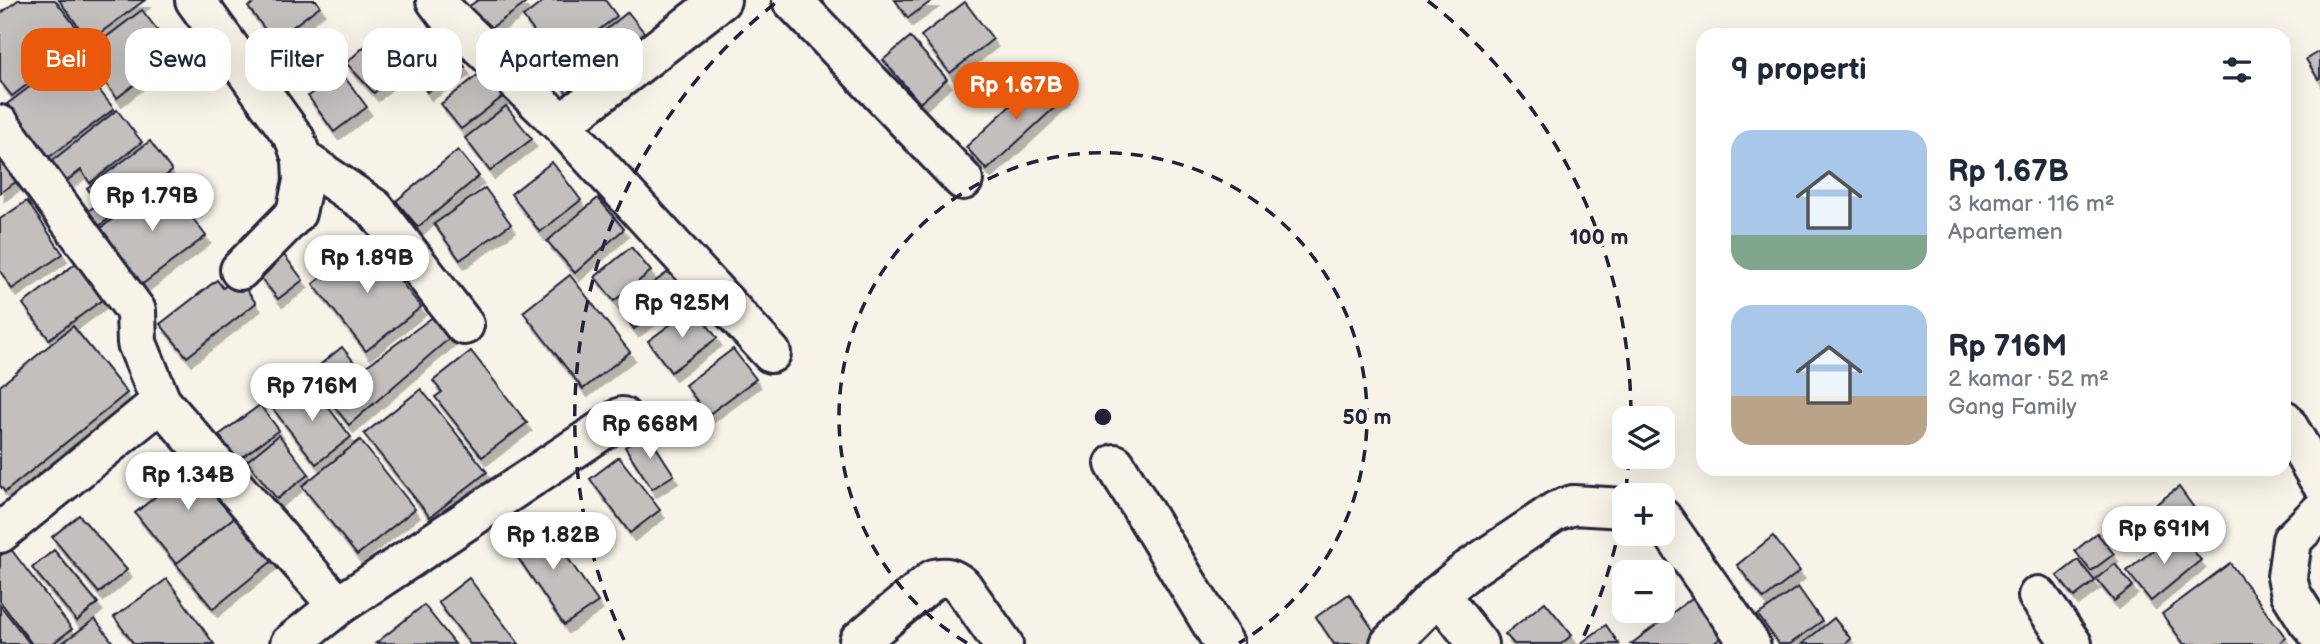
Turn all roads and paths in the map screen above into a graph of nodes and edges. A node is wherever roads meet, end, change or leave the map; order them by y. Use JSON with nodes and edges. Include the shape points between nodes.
{"nodes":[{"id":1,"x":195,"y":0,"type":"edge"},
{"id":2,"x":436,"y":0,"type":"edge"},
{"id":3,"x":721,"y":0,"type":"edge"},
{"id":4,"x":792,"y":0,"type":"edge"},
{"id":5,"x":561,"y":124,"type":"junction"},
{"id":6,"x":0,"y":125,"type":"edge"},
{"id":7,"x":302,"y":159,"type":"junction"},
{"id":8,"x":963,"y":180,"type":"dead end"},
{"id":9,"x":240,"y":270,"type":"dead end"},
{"id":10,"x":464,"y":325,"type":"dead end"},
{"id":11,"x":771,"y":353,"type":"dead end"},
{"id":12,"x":161,"y":402,"type":"junction"},
{"id":13,"x":622,"y":417,"type":"dead end"},
{"id":14,"x":2291,"y":432,"type":"edge"},
{"id":15,"x":1115,"y":464,"type":"dead end"},
{"id":16,"x":2320,"y":481,"type":"edge"},
{"id":17,"x":1612,"y":507,"type":"edge"},
{"id":18,"x":2320,"y":512,"type":"edge"},
{"id":19,"x":0,"y":533,"type":"edge"},
{"id":20,"x":1675,"y":537,"type":"edge"},
{"id":21,"x":1439,"y":594,"type":"junction"},
{"id":22,"x":2038,"y":596,"type":"dead end"},
{"id":23,"x":338,"y":606,"type":"junction"},
{"id":24,"x":2320,"y":635,"type":"edge"},
{"id":25,"x":859,"y":643,"type":"edge"},
{"id":26,"x":290,"y":644,"type":"edge"},
{"id":27,"x":1003,"y":644,"type":"edge"},
{"id":28,"x":1224,"y":644,"type":"edge"},
{"id":29,"x":1390,"y":644,"type":"edge"},
{"id":30,"x":1478,"y":644,"type":"edge"},
{"id":31,"x":1750,"y":644,"type":"edge"},
{"id":32,"x":2073,"y":644,"type":"edge"}],
"edges":[{"from":1,"to":7,"type":"street","via":[[295,139]]},
{"from":2,"to":5,"type":"street"},
{"from":3,"to":5,"type":"street"},
{"from":4,"to":8,"type":"street"},
{"from":5,"to":11,"type":"street"},
{"from":6,"to":12,"type":"street","via":[[136,311],[137,343]]},
{"from":7,"to":9,"type":"street","via":[[296,213]]},
{"from":7,"to":10,"type":"street","via":[[375,209]]},
{"from":12,"to":19,"type":"street"},
{"from":12,"to":23,"type":"street"},
{"from":13,"to":23,"type":"street"},
{"from":14,"to":16,"type":"street"},
{"from":15,"to":28,"type":"street"},
{"from":17,"to":21,"type":"street","via":[[1573,505],[1556,511]]},
{"from":18,"to":24,"type":"street","via":[[2292,540],[2287,578],[2291,594]]},
{"from":20,"to":31,"type":"street"},
{"from":21,"to":29,"type":"street"},
{"from":21,"to":30,"type":"street"},
{"from":22,"to":32,"type":"street"},
{"from":23,"to":26,"type":"street"},
{"from":25,"to":27,"type":"street","via":[[934,579],[944,577],[962,586]]}]}
